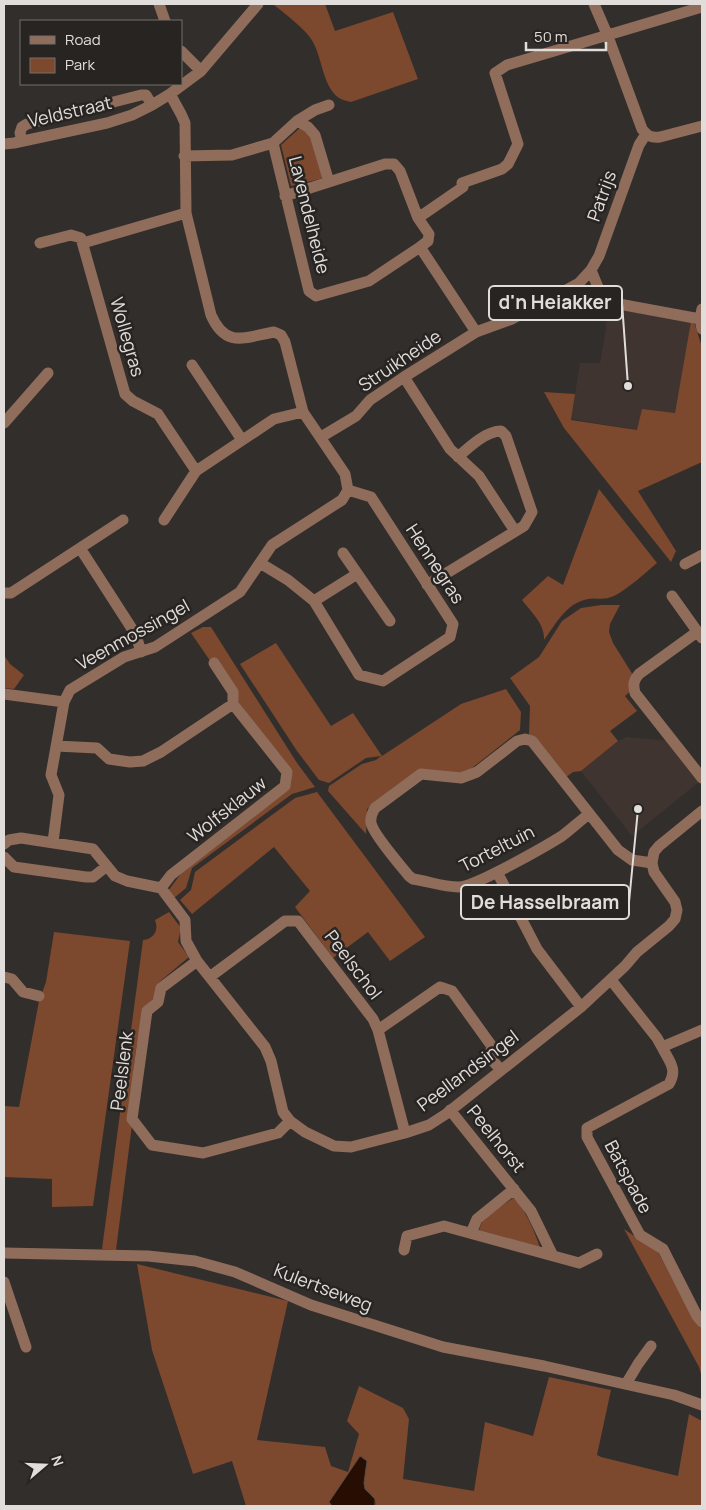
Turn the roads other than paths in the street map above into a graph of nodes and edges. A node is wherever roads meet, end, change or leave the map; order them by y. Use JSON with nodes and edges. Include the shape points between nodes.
{"nodes":[{"id":1,"x":160,"y":4,"type":"edge"},
{"id":2,"x":258,"y":4,"type":"edge"},
{"id":3,"x":594,"y":4,"type":"edge"},
{"id":4,"x":702,"y":7,"type":"edge"},
{"id":5,"x":165,"y":20,"type":"edge"},
{"id":6,"x":607,"y":34,"type":"junction"},
{"id":7,"x":182,"y":52,"type":"edge"},
{"id":8,"x":201,"y":71,"type":"junction"},
{"id":9,"x":170,"y":94,"type":"junction"},
{"id":10,"x":152,"y":105,"type":"junction"},
{"id":11,"x":329,"y":105,"type":"dead end"},
{"id":12,"x":297,"y":121,"type":"junction"},
{"id":13,"x":702,"y":126,"type":"edge"},
{"id":14,"x":646,"y":134,"type":"junction"},
{"id":15,"x":22,"y":141,"type":"junction"},
{"id":16,"x":273,"y":143,"type":"junction"},
{"id":17,"x":4,"y":144,"type":"edge"},
{"id":18,"x":184,"y":156,"type":"junction"},
{"id":19,"x":329,"y":182,"type":"junction"},
{"id":20,"x":285,"y":196,"type":"junction"},
{"id":21,"x":186,"y":213,"type":"junction"},
{"id":22,"x":418,"y":218,"type":"junction"},
{"id":23,"x":40,"y":243,"type":"dead end"},
{"id":24,"x":83,"y":243,"type":"junction"},
{"id":25,"x":420,"y":246,"type":"junction"},
{"id":26,"x":591,"y":270,"type":"junction"},
{"id":27,"x":512,"y":318,"type":"joint"},
{"id":28,"x":701,"y":319,"type":"edge"},
{"id":29,"x":476,"y":332,"type":"junction"},
{"id":30,"x":192,"y":365,"type":"dead end"},
{"id":31,"x":48,"y":373,"type":"dead end"},
{"id":32,"x":404,"y":377,"type":"junction"},
{"id":33,"x":302,"y":412,"type":"junction"},
{"id":34,"x":4,"y":422,"type":"edge"},
{"id":35,"x":321,"y":437,"type":"junction"},
{"id":36,"x":242,"y":440,"type":"junction"},
{"id":37,"x":458,"y":457,"type":"junction"},
{"id":38,"x":196,"y":470,"type":"junction"},
{"id":39,"x":348,"y":490,"type":"junction"},
{"id":40,"x":123,"y":520,"type":"dead end"},
{"id":41,"x":164,"y":520,"type":"dead end"},
{"id":42,"x":515,"y":531,"type":"junction"},
{"id":43,"x":80,"y":548,"type":"junction"},
{"id":44,"x":343,"y":553,"type":"dead end"},
{"id":45,"x":702,"y":555,"type":"edge"},
{"id":46,"x":260,"y":563,"type":"junction"},
{"id":47,"x":685,"y":564,"type":"dead end"},
{"id":48,"x":357,"y":574,"type":"junction"},
{"id":49,"x":427,"y":585,"type":"junction"},
{"id":50,"x":4,"y":593,"type":"edge"},
{"id":51,"x":672,"y":596,"type":"dead end"},
{"id":52,"x":314,"y":601,"type":"junction"},
{"id":53,"x":390,"y":621,"type":"dead end"},
{"id":54,"x":700,"y":635,"type":"edge"},
{"id":55,"x":141,"y":652,"type":"junction"},
{"id":56,"x":214,"y":663,"type":"dead end"},
{"id":57,"x":4,"y":694,"type":"edge"},
{"id":58,"x":64,"y":702,"type":"junction"},
{"id":59,"x":233,"y":704,"type":"junction"},
{"id":60,"x":56,"y":746,"type":"junction"},
{"id":61,"x":702,"y":778,"type":"edge"},
{"id":62,"x":702,"y":811,"type":"edge"},
{"id":63,"x":589,"y":814,"type":"junction"},
{"id":64,"x":52,"y":842,"type":"junction"},
{"id":65,"x":4,"y":844,"type":"edge"},
{"id":66,"x":4,"y":857,"type":"edge"},
{"id":67,"x":652,"y":863,"type":"junction"},
{"id":68,"x":107,"y":866,"type":"junction"},
{"id":69,"x":497,"y":872,"type":"junction"},
{"id":70,"x":161,"y":888,"type":"junction"},
{"id":71,"x":197,"y":961,"type":"junction"},
{"id":72,"x":211,"y":976,"type":"junction"},
{"id":73,"x":4,"y":977,"type":"edge"},
{"id":74,"x":611,"y":980,"type":"junction"},
{"id":75,"x":39,"y":996,"type":"dead end"},
{"id":76,"x":581,"y":1007,"type":"junction"},
{"id":77,"x":378,"y":1030,"type":"junction"},
{"id":78,"x":702,"y":1030,"type":"edge"},
{"id":79,"x":662,"y":1047,"type":"junction"},
{"id":80,"x":501,"y":1070,"type":"junction"},
{"id":81,"x":450,"y":1110,"type":"junction"},
{"id":82,"x":290,"y":1121,"type":"junction"},
{"id":83,"x":405,"y":1133,"type":"junction"},
{"id":84,"x":514,"y":1189,"type":"junction"},
{"id":85,"x":471,"y":1233,"type":"junction"},
{"id":86,"x":404,"y":1250,"type":"dead end"},
{"id":87,"x":4,"y":1253,"type":"edge"},
{"id":88,"x":552,"y":1254,"type":"junction"},
{"id":89,"x":598,"y":1254,"type":"dead end"},
{"id":90,"x":4,"y":1282,"type":"edge"},
{"id":91,"x":702,"y":1322,"type":"edge"},
{"id":92,"x":651,"y":1346,"type":"dead end"},
{"id":93,"x":26,"y":1347,"type":"dead end"},
{"id":94,"x":626,"y":1384,"type":"junction"},
{"id":95,"x":702,"y":1405,"type":"edge"}],
"edges":[{"from":1,"to":5,"type":"street"},
{"from":2,"to":8,"type":"street","name":"Veldstraat"},
{"from":3,"to":6,"type":"street"},
{"from":4,"to":6,"type":"street"},
{"from":6,"to":14,"type":"street"},
{"from":6,"to":22,"type":"street","via":[[507,64],[495,73],[518,144],[508,164],[463,185]]},
{"from":7,"to":8,"type":"street"},
{"from":8,"to":9,"type":"street","name":"Veldstraat"},
{"from":9,"to":10,"type":"street","name":"Veldstraat"},
{"from":9,"to":18,"type":"street","via":[[184,123]]},
{"from":10,"to":15,"type":"street","name":"Veldstraat","via":[[107,123]]},
{"from":10,"to":15,"type":"street","name":"Veldstraat","via":[[146,95],[141,95],[27,124],[20,133]]},
{"from":11,"to":12,"type":"street","name":"Lavendelheide"},
{"from":12,"to":16,"type":"street","name":"Lavendelheide"},
{"from":12,"to":19,"type":"street","via":[[315,136]]},
{"from":13,"to":14,"type":"street","via":[[653,138]]},
{"from":14,"to":26,"type":"street","name":"Patrijs"},
{"from":15,"to":17,"type":"street","name":"Veldstraat"},
{"from":16,"to":18,"type":"street","name":"Lavendelheide","via":[[232,155]]},
{"from":16,"to":20,"type":"street","name":"Lavendelheide"},
{"from":18,"to":21,"type":"street"},
{"from":19,"to":20,"type":"street"},
{"from":19,"to":22,"type":"street","via":[[394,164],[400,171]]},
{"from":20,"to":25,"type":"street","name":"Lavendelheide","via":[[310,291],[316,296],[369,281]]},
{"from":21,"to":24,"type":"street"},
{"from":21,"to":33,"type":"street","via":[[216,326],[233,339],[274,332],[281,335]]},
{"from":22,"to":25,"type":"street","via":[[429,234],[428,242]]},
{"from":23,"to":24,"type":"street","via":[[71,235],[81,238]]},
{"from":24,"to":38,"type":"street","name":"Wollegras","via":[[125,394],[158,414]]},
{"from":25,"to":29,"type":"street"},
{"from":26,"to":27,"type":"street","name":"Patrijs","via":[[579,283]]},
{"from":26,"to":28,"type":"street","via":[[602,297],[608,302]]},
{"from":27,"to":29,"type":"street","name":"Struikheide"},
{"from":29,"to":32,"type":"street","name":"Struikheide"},
{"from":30,"to":36,"type":"street"},
{"from":31,"to":34,"type":"street"},
{"from":32,"to":35,"type":"street","name":"Struikheide","via":[[370,400],[356,416]]},
{"from":32,"to":37,"type":"street"},
{"from":33,"to":35,"type":"street"},
{"from":33,"to":36,"type":"street","via":[[274,419]]},
{"from":35,"to":39,"type":"street","via":[[345,474]]},
{"from":36,"to":38,"type":"street"},
{"from":37,"to":42,"type":"street","via":[[479,476]]},
{"from":37,"to":42,"type":"street","via":[[494,431],[501,431],[506,436],[532,512],[524,526]]},
{"from":38,"to":41,"type":"street"},
{"from":39,"to":46,"type":"street","name":"Veenmossingel","via":[[342,500],[272,545]]},
{"from":39,"to":49,"type":"street","name":"Hennegras","via":[[371,497]]},
{"from":40,"to":43,"type":"street"},
{"from":42,"to":49,"type":"street"},
{"from":43,"to":50,"type":"street","via":[[11,593]]},
{"from":43,"to":55,"type":"street","via":[[136,635]]},
{"from":44,"to":48,"type":"street"},
{"from":45,"to":47,"type":"street"},
{"from":46,"to":52,"type":"street","name":"Hennegras"},
{"from":46,"to":55,"type":"street","name":"Veenmossingel","via":[[240,592],[172,637]]},
{"from":48,"to":52,"type":"street"},
{"from":48,"to":53,"type":"street"},
{"from":49,"to":52,"type":"street","name":"Hennegras","via":[[454,624],[450,637],[383,681],[359,675]]},
{"from":51,"to":54,"type":"street"},
{"from":54,"to":61,"type":"street","via":[[638,674],[633,687],[635,694]]},
{"from":55,"to":58,"type":"street","name":"Veenmossingel","via":[[124,657],[70,690]]},
{"from":56,"to":59,"type":"street","name":"Wolfsklauw","via":[[232,692]]},
{"from":57,"to":58,"type":"street"},
{"from":58,"to":60,"type":"street"},
{"from":59,"to":60,"type":"street","via":[[143,761],[109,759],[97,748]]},
{"from":59,"to":70,"type":"street","name":"Wolfsklauw","via":[[287,772],[285,786],[171,875]]},
{"from":60,"to":64,"type":"street","via":[[51,775],[59,794]]},
{"from":62,"to":67,"type":"street","via":[[659,846]]},
{"from":63,"to":67,"type":"street","name":"Torteltuin","via":[[618,850],[632,860]]},
{"from":63,"to":69,"type":"street","name":"Torteltuin","via":[[562,835]]},
{"from":63,"to":69,"type":"street","name":"Torteltuin","via":[[532,741],[526,739],[517,741],[477,772],[461,778],[421,774],[371,814],[376,836],[413,878],[458,888]]},
{"from":64,"to":65,"type":"street","via":[[21,838]]},
{"from":64,"to":68,"type":"street","via":[[93,849]]},
{"from":66,"to":68,"type":"street","via":[[14,867],[86,877]]},
{"from":67,"to":74,"type":"street","name":"Peellandsingel","via":[[654,872],[675,902],[674,919]]},
{"from":68,"to":70,"type":"street","via":[[115,876],[126,881]]},
{"from":69,"to":76,"type":"street","via":[[537,949]]},
{"from":70,"to":71,"type":"street","via":[[185,920],[186,942]]},
{"from":71,"to":72,"type":"street"},
{"from":71,"to":82,"type":"street","name":"Peelslenk","via":[[161,988],[158,1002],[147,1011],[132,1119],[152,1145],[203,1153],[278,1134]]},
{"from":72,"to":77,"type":"street","name":"Peelschol","via":[[285,921],[298,920]]},
{"from":72,"to":82,"type":"street","via":[[266,1047],[284,1112]]},
{"from":73,"to":75,"type":"street","via":[[12,978],[23,992]]},
{"from":74,"to":76,"type":"street","name":"Peellandsingel"},
{"from":74,"to":79,"type":"street"},
{"from":76,"to":80,"type":"street","name":"Peellandsingel"},
{"from":77,"to":80,"type":"street","via":[[440,987],[455,995],[491,1046],[492,1060]]},
{"from":77,"to":83,"type":"street","name":"Peelschol"},
{"from":78,"to":79,"type":"street"},
{"from":79,"to":91,"type":"street","name":"Batspade","via":[[673,1068],[674,1077],[670,1084],[587,1128],[587,1137],[640,1235],[663,1249]]},
{"from":80,"to":81,"type":"street","name":"Peellandsingel"},
{"from":81,"to":83,"type":"street","name":"Peellandsingel","via":[[429,1124]]},
{"from":81,"to":84,"type":"street","name":"Peelhorst"},
{"from":82,"to":83,"type":"street","name":"Peellandsingel","via":[[334,1146],[351,1147]]},
{"from":84,"to":85,"type":"street","name":"Peelhorst","via":[[477,1219]]},
{"from":84,"to":88,"type":"street","name":"Peelhorst","via":[[531,1211]]},
{"from":85,"to":86,"type":"street","via":[[444,1226],[407,1236]]},
{"from":85,"to":88,"type":"street"},
{"from":87,"to":94,"type":"street","name":"Kulertseweg","via":[[148,1256],[195,1262],[235,1272],[310,1305],[434,1344]]},
{"from":88,"to":89,"type":"street","via":[[578,1262]]},
{"from":90,"to":93,"type":"street"},
{"from":92,"to":94,"type":"street"},
{"from":94,"to":95,"type":"street","name":"Kulertseweg"}]}
